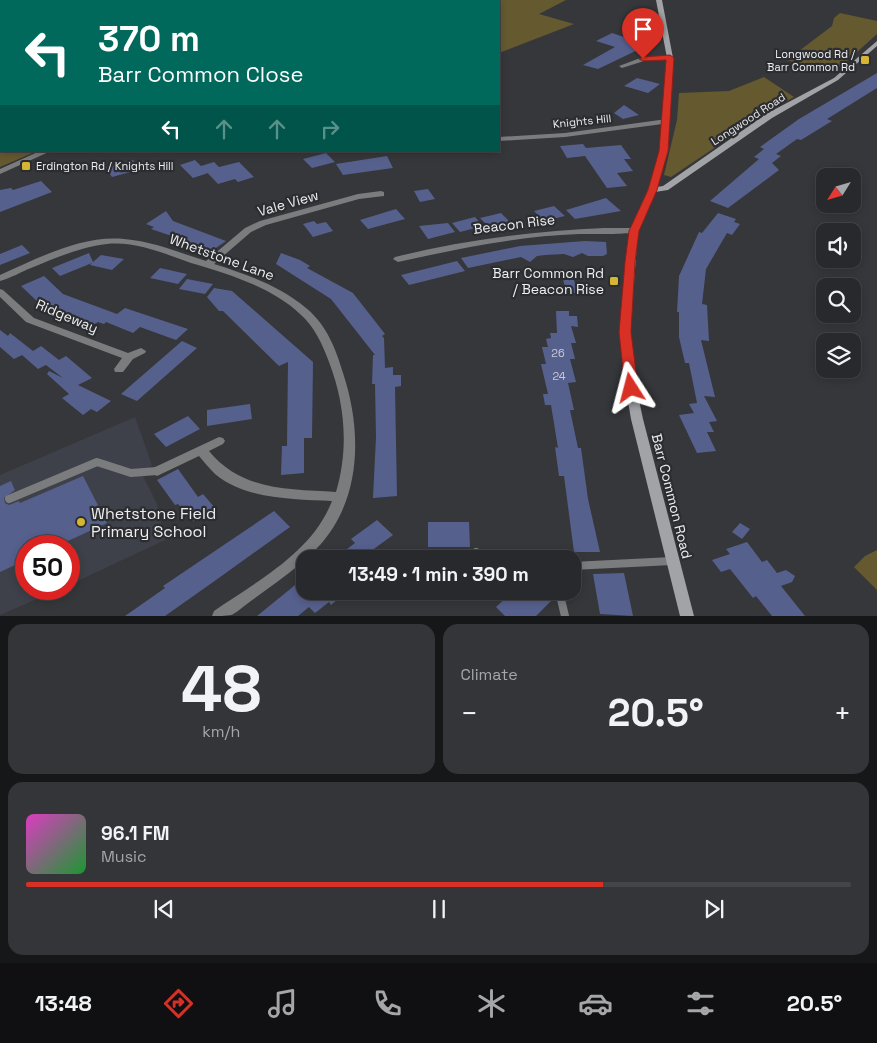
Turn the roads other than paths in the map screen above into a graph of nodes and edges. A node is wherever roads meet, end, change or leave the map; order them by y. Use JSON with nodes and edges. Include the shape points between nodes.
{"nodes":[{"id":1,"x":658,"y":0,"type":"edge"},
{"id":2,"x":877,"y":43,"type":"edge"},
{"id":3,"x":670,"y":58,"type":"junction"},
{"id":4,"x":622,"y":66,"type":"dead end"},
{"id":5,"x":667,"y":122,"type":"junction"},
{"id":6,"x":500,"y":139,"type":"edge"},
{"id":7,"x":45,"y":152,"type":"edge"},
{"id":8,"x":0,"y":172,"type":"edge"},
{"id":9,"x":652,"y":190,"type":"junction"},
{"id":10,"x":381,"y":194,"type":"dead end"},
{"id":11,"x":358,"y":197,"type":"junction"},
{"id":12,"x":364,"y":206,"type":"dead end"},
{"id":13,"x":634,"y":231,"type":"junction"},
{"id":14,"x":398,"y":259,"type":"dead end"},
{"id":15,"x":207,"y":265,"type":"junction"},
{"id":16,"x":0,"y":278,"type":"edge"},
{"id":17,"x":0,"y":292,"type":"edge"},
{"id":18,"x":141,"y":351,"type":"dead end"},
{"id":19,"x":129,"y":357,"type":"junction"},
{"id":20,"x":118,"y":369,"type":"dead end"},
{"id":21,"x":220,"y":441,"type":"dead end"},
{"id":22,"x":202,"y":451,"type":"junction"},
{"id":23,"x":157,"y":470,"type":"joint"},
{"id":24,"x":340,"y":497,"type":"junction"},
{"id":25,"x":9,"y":499,"type":"dead end"},
{"id":26,"x":672,"y":561,"type":"junction"},
{"id":27,"x":581,"y":566,"type":"edge"},
{"id":28,"x":562,"y":600,"type":"edge"},
{"id":29,"x":219,"y":616,"type":"edge"},
{"id":30,"x":565,"y":616,"type":"edge"},
{"id":31,"x":687,"y":616,"type":"edge"}],
"edges":[{"from":1,"to":3,"type":"main road","name":"Barr Common Road"},
{"from":2,"to":9,"type":"main road","name":"Longwood Road","via":[[836,79],[769,116],[665,188]]},
{"from":3,"to":4,"type":"street","via":[[643,59]]},
{"from":3,"to":5,"type":"main road","name":"Barr Common Road"},
{"from":5,"to":6,"type":"street","name":"Knights Hill","via":[[565,135]]},
{"from":5,"to":9,"type":"main road","name":"Barr Common Road","via":[[664,151]]},
{"from":7,"to":8,"type":"street"},
{"from":9,"to":13,"type":"main road","name":"Barr Common Road"},
{"from":10,"to":11,"type":"street","name":"Vale View"},
{"from":11,"to":12,"type":"street"},
{"from":11,"to":15,"type":"street","name":"Vale View","via":[[263,222],[248,230]]},
{"from":13,"to":14,"type":"street","name":"Beacon Rise","via":[[535,233]]},
{"from":13,"to":26,"type":"main road","name":"Barr Common Road","via":[[625,332],[628,372]]},
{"from":15,"to":16,"type":"street","name":"Whetstone Lane","via":[[121,241],[76,248]]},
{"from":15,"to":24,"type":"street","name":"Whetstone Lane","via":[[279,294],[314,322],[327,344],[344,389],[352,440],[347,476]]},
{"from":17,"to":19,"type":"street","name":"Ridgeway","via":[[30,320]]},
{"from":18,"to":19,"type":"street"},
{"from":19,"to":20,"type":"street"},
{"from":21,"to":22,"type":"street"},
{"from":22,"to":23,"type":"street"},
{"from":22,"to":24,"type":"street","via":[[222,472],[243,484],[261,490]]},
{"from":23,"to":25,"type":"lane","via":[[131,473],[97,462]]},
{"from":24,"to":29,"type":"street","name":"Whetstone Lane","via":[[324,530],[306,550]]},
{"from":26,"to":27,"type":"lane"},
{"from":26,"to":31,"type":"main road","name":"Barr Common Road"},
{"from":28,"to":30,"type":"lane"}]}
